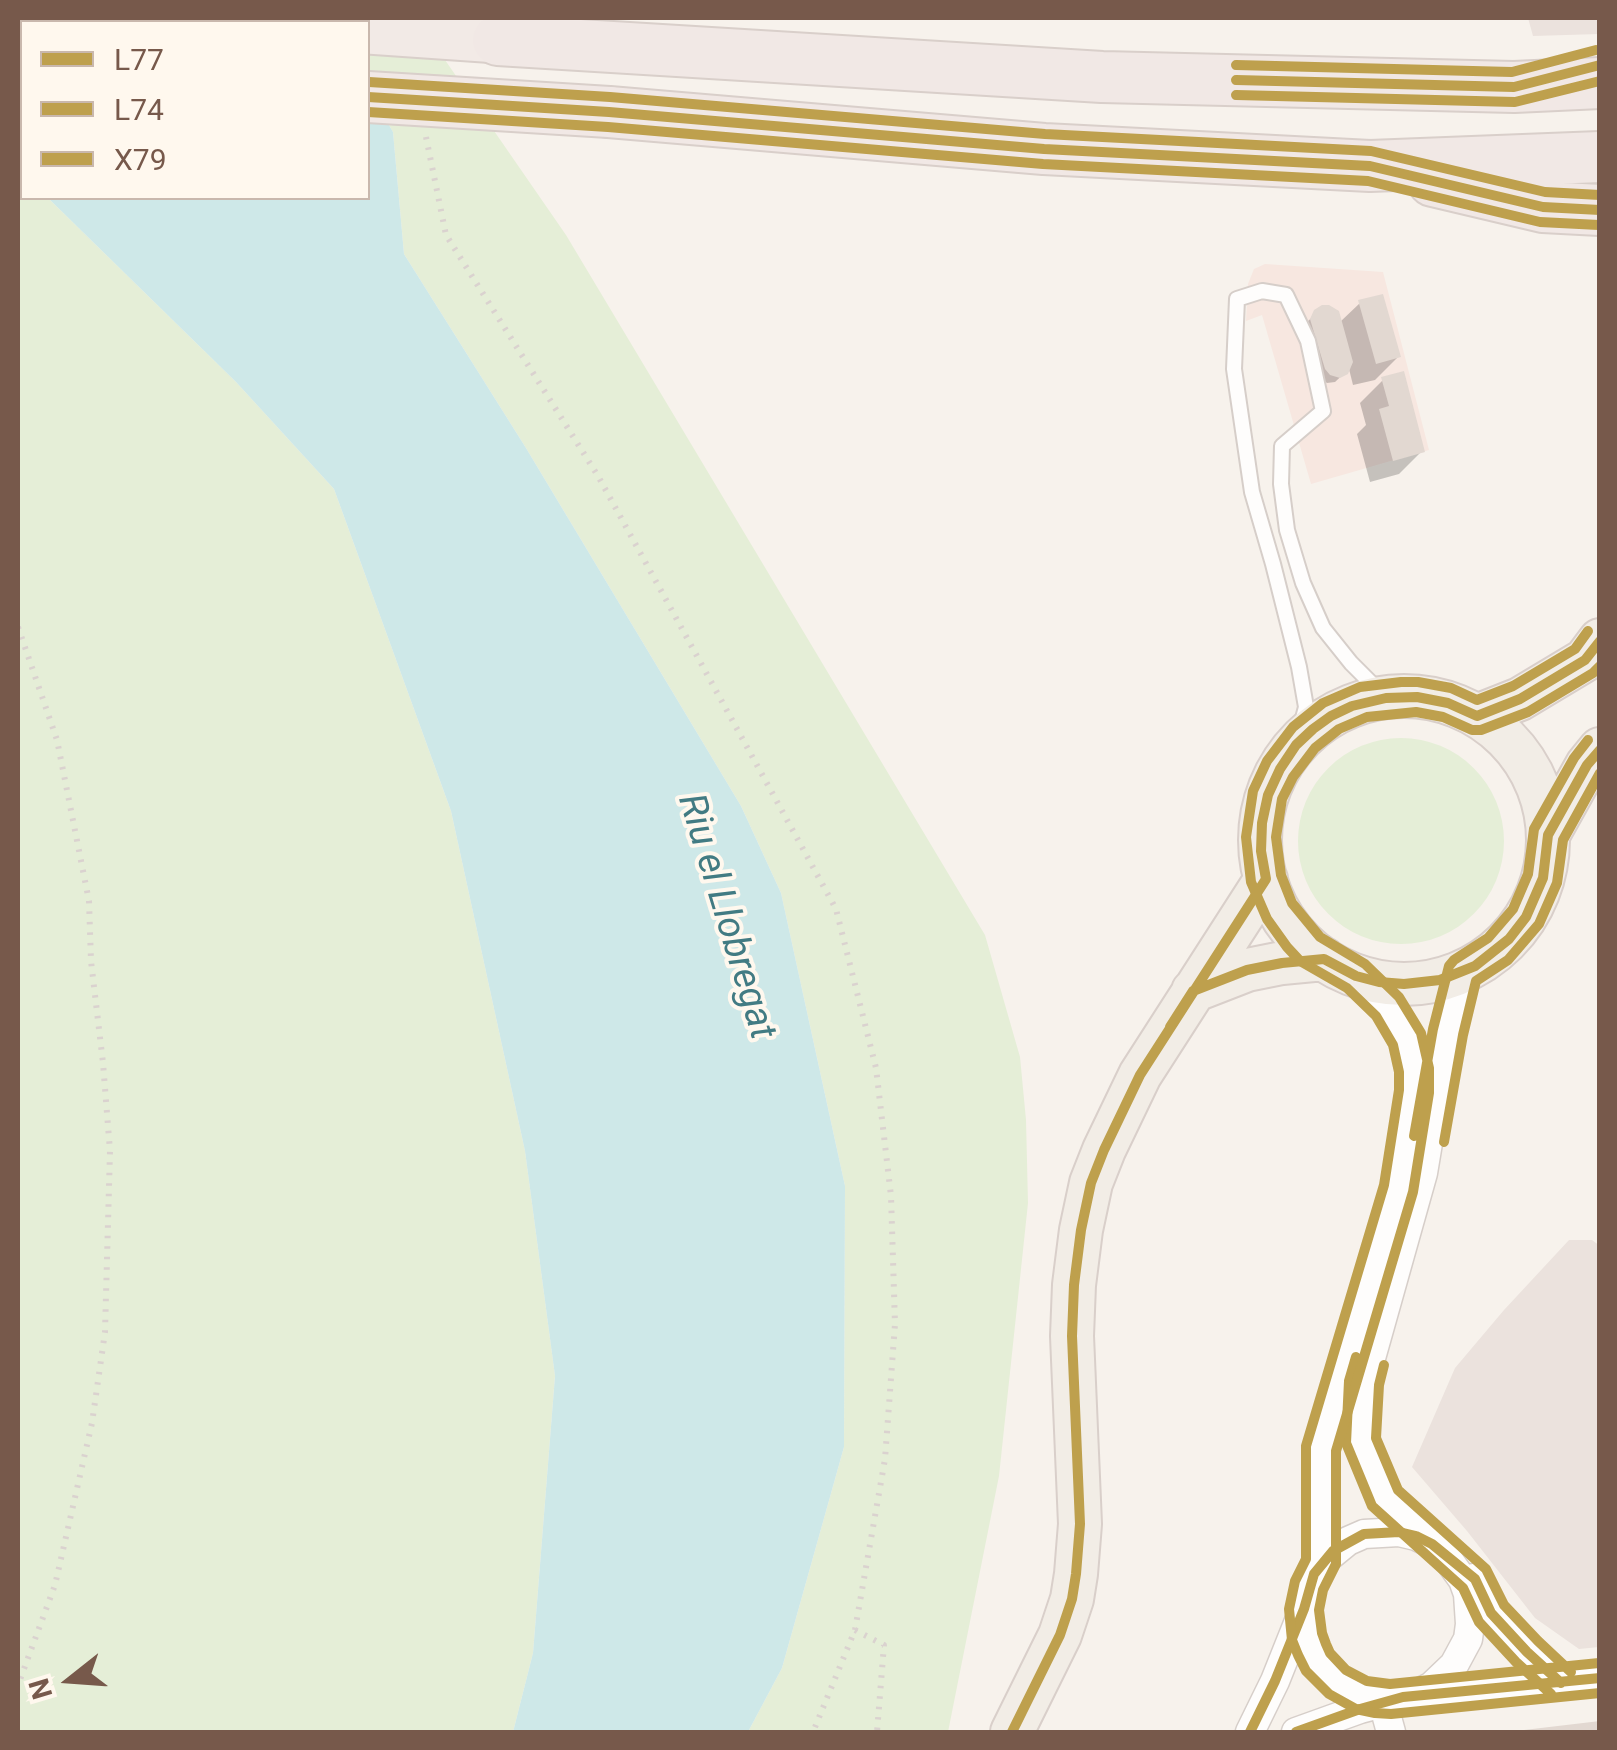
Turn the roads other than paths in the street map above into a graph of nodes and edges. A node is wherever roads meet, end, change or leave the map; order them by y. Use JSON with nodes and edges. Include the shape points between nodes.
{"nodes":[{"id":1,"x":154,"y":18,"type":"edge"},
{"id":2,"x":192,"y":20,"type":"edge"},
{"id":3,"x":370,"y":32,"type":"edge"},
{"id":4,"x":498,"y":40,"type":"joint"},
{"id":5,"x":1600,"y":65,"type":"edge"},
{"id":6,"x":1600,"y":82,"type":"edge"},
{"id":7,"x":1514,"y":86,"type":"junction"},
{"id":8,"x":370,"y":97,"type":"edge"},
{"id":9,"x":1600,"y":157,"type":"edge"},
{"id":10,"x":1370,"y":166,"type":"junction"},
{"id":11,"x":1600,"y":210,"type":"edge"},
{"id":12,"x":1600,"y":640,"type":"edge"},
{"id":13,"x":1386,"y":698,"type":"junction"},
{"id":14,"x":1477,"y":716,"type":"junction"},
{"id":15,"x":1296,"y":746,"type":"junction"},
{"id":16,"x":1600,"y":748,"type":"edge"},
{"id":17,"x":1548,"y":835,"type":"junction"},
{"id":18,"x":1266,"y":879,"type":"junction"},
{"id":19,"x":1340,"y":967,"type":"junction"},
{"id":20,"x":1462,"y":972,"type":"junction"},
{"id":21,"x":1193,"y":990,"type":"junction"},
{"id":22,"x":1446,"y":1555,"type":"junction"},
{"id":23,"x":1321,"y":1564,"type":"junction"},
{"id":24,"x":1304,"y":1609,"type":"junction"},
{"id":25,"x":1600,"y":1678,"type":"edge"},
{"id":26,"x":1561,"y":1683,"type":"junction"},
{"id":27,"x":1393,"y":1700,"type":"junction"},
{"id":28,"x":1012,"y":1732,"type":"edge"},
{"id":29,"x":1250,"y":1732,"type":"edge"},
{"id":30,"x":1296,"y":1732,"type":"edge"},
{"id":31,"x":1391,"y":1732,"type":"edge"}],
"edges":[{"from":1,"to":2,"type":"highway"},
{"from":3,"to":4,"type":"highway"},
{"from":4,"to":7,"type":"highway","via":[[1102,77]]},
{"from":5,"to":7,"type":"highway"},
{"from":6,"to":7,"type":"highway"},
{"from":8,"to":10,"type":"highway","bridge":true,"via":[[1044,149]]},
{"from":9,"to":10,"type":"highway"},
{"from":10,"to":11,"type":"highway","via":[[1543,207]]},
{"from":12,"to":14,"type":"main road","via":[[1584,660]]},
{"from":13,"to":14,"type":"main road","via":[[1418,697]]},
{"from":13,"to":15,"type":"main road","via":[[1342,710]]},
{"from":13,"to":15,"type":"lane","via":[[1323,628],[1287,530],[1282,446],[1322,411],[1308,341],[1286,296],[1262,291],[1238,299],[1234,369],[1252,492],[1306,707]]},
{"from":14,"to":17,"type":"main road","via":[[1523,760],[1543,804]]},
{"from":15,"to":18,"type":"main road","via":[[1265,809]]},
{"from":16,"to":17,"type":"main road"},
{"from":17,"to":20,"type":"main road","via":[[1543,878],[1526,917],[1498,949]]},
{"from":18,"to":19,"type":"main road","via":[[1298,937]]},
{"from":18,"to":21,"type":"main road"},
{"from":19,"to":20,"type":"main road","via":[[1404,984]]},
{"from":19,"to":21,"type":"main road","via":[[1282,963]]},
{"from":19,"to":23,"type":"street","via":[[1388,1007],[1407,1039],[1414,1092],[1399,1188],[1322,1449]]},
{"from":20,"to":22,"type":"street","via":[[1423,1173],[1364,1383],[1361,1442],[1385,1499]]},
{"from":21,"to":28,"type":"main road","via":[[1140,1075],[1091,1183],[1074,1286],[1080,1524],[1072,1598]]},
{"from":22,"to":23,"type":"street","via":[[1416,1536],[1381,1532],[1348,1541]]},
{"from":22,"to":26,"type":"street","via":[[1475,1580],[1491,1613]]},
{"from":22,"to":27,"type":"street","via":[[1468,1594],[1468,1639],[1454,1666],[1432,1686]]},
{"from":23,"to":24,"type":"street"},
{"from":24,"to":27,"type":"street","via":[[1306,1637],[1337,1682]]},
{"from":24,"to":29,"type":"street"},
{"from":25,"to":26,"type":"street"},
{"from":26,"to":27,"type":"street"},
{"from":27,"to":30,"type":"street"},
{"from":27,"to":31,"type":"street"}]}
